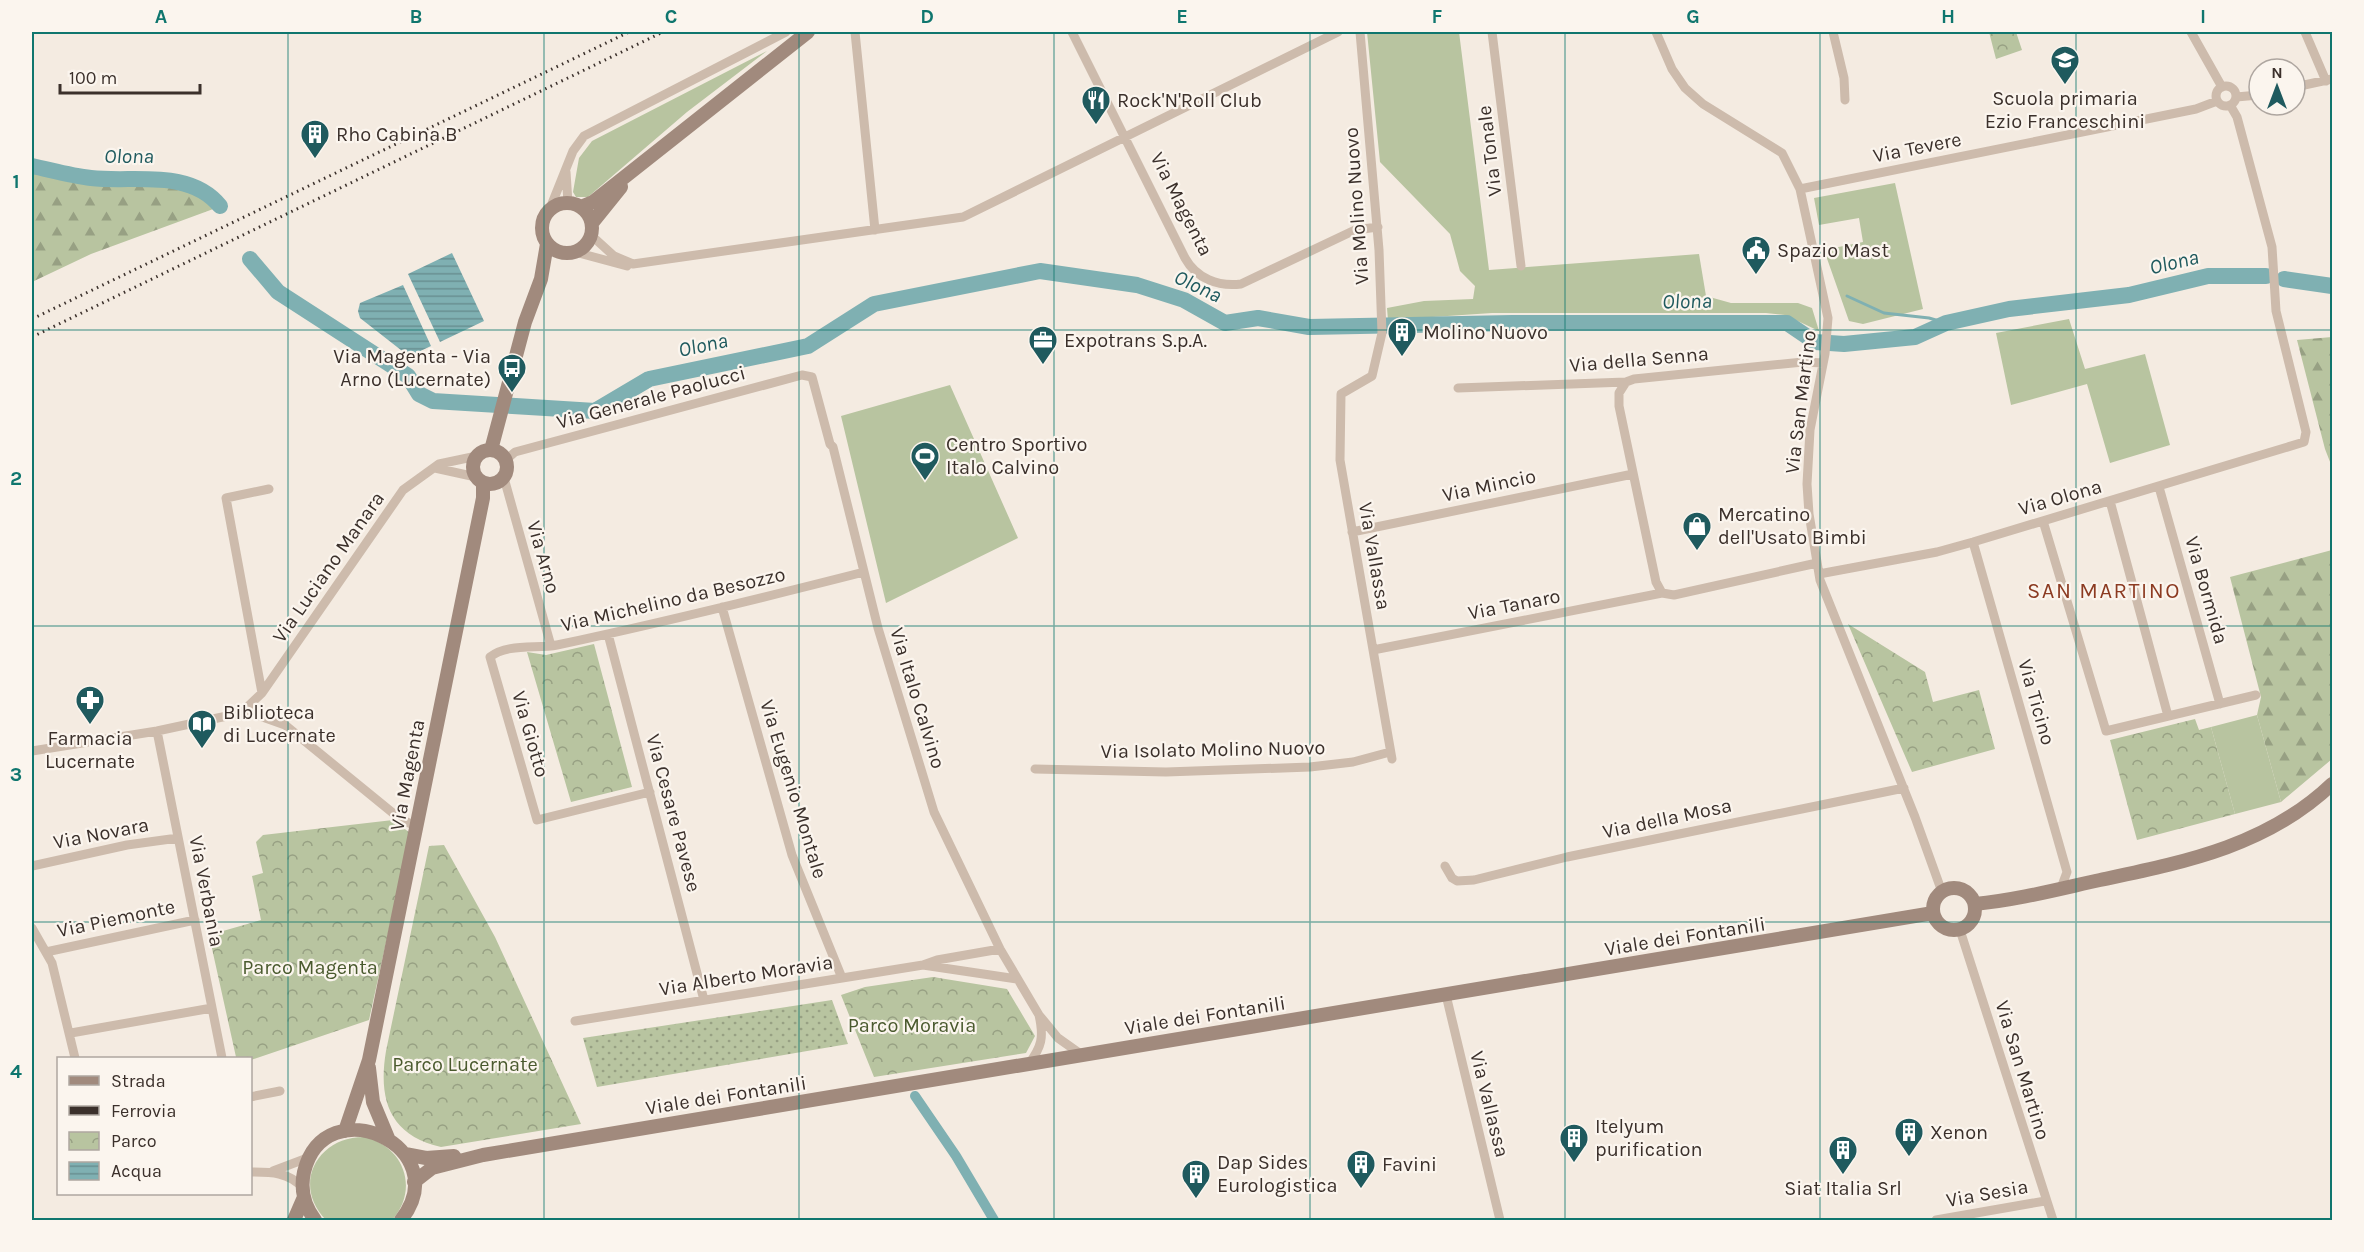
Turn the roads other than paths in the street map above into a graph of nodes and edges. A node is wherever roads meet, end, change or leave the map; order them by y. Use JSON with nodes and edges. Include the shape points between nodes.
{"nodes":[{"id":1,"x":786,"y":32,"type":"edge"},
{"id":2,"x":808,"y":32,"type":"edge"},
{"id":3,"x":855,"y":32,"type":"edge"},
{"id":4,"x":1072,"y":32,"type":"edge"},
{"id":5,"x":1338,"y":32,"type":"edge"},
{"id":6,"x":1360,"y":32,"type":"edge"},
{"id":7,"x":1492,"y":32,"type":"edge"},
{"id":8,"x":1656,"y":32,"type":"edge"},
{"id":9,"x":1833,"y":32,"type":"edge"},
{"id":10,"x":2191,"y":32,"type":"edge"},
{"id":11,"x":2305,"y":32,"type":"edge"},
{"id":12,"x":2329,"y":80,"type":"edge"},
{"id":13,"x":2307,"y":85,"type":"edge"},
{"id":14,"x":2222,"y":87,"type":"junction"},
{"id":15,"x":2247,"y":97,"type":"edge"},
{"id":16,"x":1845,"y":100,"type":"dead end"},
{"id":17,"x":2233,"y":100,"type":"junction"},
{"id":18,"x":2217,"y":101,"type":"junction"},
{"id":19,"x":1126,"y":137,"type":"junction"},
{"id":20,"x":640,"y":165,"type":"junction"},
{"id":21,"x":566,"y":170,"type":"junction"},
{"id":22,"x":1800,"y":189,"type":"junction"},
{"id":23,"x":574,"y":205,"type":"junction"},
{"id":24,"x":549,"y":211,"type":"junction"},
{"id":25,"x":1378,"y":227,"type":"junction"},
{"id":26,"x":592,"y":230,"type":"junction"},
{"id":27,"x":875,"y":230,"type":"junction"},
{"id":28,"x":547,"y":244,"type":"junction"},
{"id":29,"x":569,"y":253,"type":"junction"},
{"id":30,"x":646,"y":263,"type":"junction"},
{"id":31,"x":1521,"y":266,"type":"dead end"},
{"id":32,"x":542,"y":279,"type":"junction"},
{"id":33,"x":1824,"y":359,"type":"junction"},
{"id":34,"x":809,"y":375,"type":"joint"},
{"id":35,"x":1372,"y":376,"type":"joint"},
{"id":36,"x":1626,"y":382,"type":"junction"},
{"id":37,"x":1458,"y":388,"type":"dead end"},
{"id":38,"x":498,"y":454,"type":"junction"},
{"id":39,"x":477,"y":456,"type":"junction"},
{"id":40,"x":435,"y":468,"type":"junction"},
{"id":41,"x":1633,"y":474,"type":"junction"},
{"id":42,"x":489,"y":480,"type":"junction"},
{"id":43,"x":2159,"y":487,"type":"junction"},
{"id":44,"x":269,"y":489,"type":"dead end"},
{"id":45,"x":2110,"y":501,"type":"junction"},
{"id":46,"x":2043,"y":521,"type":"junction"},
{"id":47,"x":1352,"y":532,"type":"junction"},
{"id":48,"x":1973,"y":542,"type":"junction"},
{"id":49,"x":1817,"y":563,"type":"junction"},
{"id":50,"x":864,"y":572,"type":"junction"},
{"id":51,"x":1819,"y":574,"type":"junction"},
{"id":52,"x":1662,"y":593,"type":"junction"},
{"id":53,"x":722,"y":607,"type":"junction"},
{"id":54,"x":608,"y":634,"type":"junction"},
{"id":55,"x":551,"y":646,"type":"junction"},
{"id":56,"x":1373,"y":650,"type":"junction"},
{"id":57,"x":490,"y":657,"type":"joint"},
{"id":58,"x":2256,"y":694,"type":"dead end"},
{"id":59,"x":260,"y":695,"type":"junction"},
{"id":60,"x":2220,"y":704,"type":"junction"},
{"id":61,"x":246,"y":711,"type":"junction"},
{"id":62,"x":2168,"y":716,"type":"junction"},
{"id":63,"x":157,"y":731,"type":"junction"},
{"id":64,"x":32,"y":751,"type":"edge"},
{"id":65,"x":1391,"y":755,"type":"joint"},
{"id":66,"x":1035,"y":769,"type":"dead end"},
{"id":67,"x":2332,"y":784,"type":"edge"},
{"id":68,"x":1904,"y":788,"type":"junction"},
{"id":69,"x":650,"y":792,"type":"junction"},
{"id":70,"x":417,"y":827,"type":"junction"},
{"id":71,"x":178,"y":838,"type":"junction"},
{"id":72,"x":32,"y":866,"type":"edge"},
{"id":73,"x":1445,"y":867,"type":"dead end"},
{"id":74,"x":2067,"y":872,"type":"junction"},
{"id":75,"x":2082,"y":884,"type":"junction"},
{"id":76,"x":2061,"y":888,"type":"junction"},
{"id":77,"x":1942,"y":892,"type":"junction"},
{"id":78,"x":1975,"y":904,"type":"junction"},
{"id":79,"x":1933,"y":913,"type":"junction"},
{"id":80,"x":195,"y":920,"type":"junction"},
{"id":81,"x":32,"y":928,"type":"edge"},
{"id":82,"x":1960,"y":930,"type":"junction"},
{"id":83,"x":1000,"y":948,"type":"junction"},
{"id":84,"x":46,"y":952,"type":"junction"},
{"id":85,"x":923,"y":965,"type":"junction"},
{"id":86,"x":842,"y":978,"type":"junction"},
{"id":87,"x":1017,"y":979,"type":"junction"},
{"id":88,"x":1446,"y":995,"type":"junction"},
{"id":89,"x":704,"y":1000,"type":"junction"},
{"id":90,"x":212,"y":1008,"type":"junction"},
{"id":91,"x":1039,"y":1015,"type":"junction"},
{"id":92,"x":575,"y":1021,"type":"dead end"},
{"id":93,"x":71,"y":1034,"type":"junction"},
{"id":94,"x":1082,"y":1055,"type":"junction"},
{"id":95,"x":75,"y":1057,"type":"edge"},
{"id":96,"x":222,"y":1057,"type":"edge"},
{"id":97,"x":369,"y":1060,"type":"junction"},
{"id":98,"x":1028,"y":1065,"type":"junction"},
{"id":99,"x":280,"y":1091,"type":"dead end"},
{"id":100,"x":252,"y":1097,"type":"edge"},
{"id":101,"x":345,"y":1131,"type":"junction"},
{"id":102,"x":388,"y":1138,"type":"junction"},
{"id":103,"x":405,"y":1154,"type":"junction"},
{"id":104,"x":483,"y":1155,"type":"junction"},
{"id":105,"x":310,"y":1157,"type":"junction"},
{"id":106,"x":252,"y":1172,"type":"edge"},
{"id":107,"x":268,"y":1172,"type":"junction"},
{"id":108,"x":414,"y":1182,"type":"junction"},
{"id":109,"x":303,"y":1192,"type":"junction"},
{"id":110,"x":2045,"y":1201,"type":"junction"},
{"id":111,"x":294,"y":1221,"type":"edge"},
{"id":112,"x":315,"y":1221,"type":"edge"},
{"id":113,"x":402,"y":1221,"type":"edge"},
{"id":114,"x":1500,"y":1221,"type":"edge"},
{"id":115,"x":1936,"y":1221,"type":"edge"},
{"id":116,"x":2053,"y":1221,"type":"edge"}],
"edges":[{"from":1,"to":21,"type":"street","via":[[584,136]]},
{"from":2,"to":20,"type":"main road"},
{"from":3,"to":27,"type":"street"},
{"from":4,"to":19,"type":"street","name":"Via Magenta"},
{"from":5,"to":19,"type":"street","name":"Via Magenta"},
{"from":6,"to":25,"type":"street","name":"Via Molino Nuovo"},
{"from":7,"to":31,"type":"street","name":"Via Tonale"},
{"from":8,"to":22,"type":"street","name":"Via San Martino","via":[[1685,88],[1703,104],[1782,153]]},
{"from":9,"to":16,"type":"street"},
{"from":10,"to":14,"type":"street"},
{"from":11,"to":12,"type":"street"},
{"from":12,"to":13,"type":"street"},
{"from":14,"to":17,"type":"street","via":[[2231,88]]},
{"from":14,"to":18,"type":"street","via":[[2217,92]]},
{"from":15,"to":17,"type":"street"},
{"from":17,"to":18,"type":"street","via":[[2222,105]]},
{"from":17,"to":43,"type":"street","name":"Via Olona","via":[[2239,104],[2237,117],[2272,247],[2274,295],[2306,439],[2301,444]]},
{"from":18,"to":22,"type":"street","name":"Via Tevere","via":[[2196,109]]},
{"from":19,"to":25,"type":"street","name":"Via Magenta","via":[[1190,265],[1197,274],[1212,280],[1235,285],[1247,282],[1355,230]]},
{"from":19,"to":27,"type":"street","name":"Via Magenta","via":[[963,217]]},
{"from":20,"to":23,"type":"main road","via":[[593,202]]},
{"from":20,"to":26,"type":"main road"},
{"from":21,"to":23,"type":"street"},
{"from":21,"to":24,"type":"street"},
{"from":22,"to":33,"type":"street","name":"Via San Martino","via":[[1826,304],[1828,333]]},
{"from":23,"to":24,"type":"main road","via":[[559,204]]},
{"from":23,"to":26,"type":"main road"},
{"from":24,"to":28,"type":"main road","via":[[542,227]]},
{"from":25,"to":35,"type":"street","name":"Via Molino Nuovo","via":[[1382,333]]},
{"from":26,"to":29,"type":"main road","via":[[584,247]]},
{"from":26,"to":30,"type":"street","name":"Via Magenta","via":[[614,256]]},
{"from":27,"to":30,"type":"street","name":"Via Magenta"},
{"from":28,"to":29,"type":"main road"},
{"from":28,"to":32,"type":"main road"},
{"from":29,"to":30,"type":"street","name":"Via Magenta","via":[[634,267]]},
{"from":29,"to":32,"type":"main road"},
{"from":32,"to":38,"type":"main road","via":[[525,322],[505,398],[497,434]]},
{"from":33,"to":36,"type":"street","name":"Via della Senna"},
{"from":33,"to":49,"type":"street","name":"Via San Martino","via":[[1810,430],[1807,484]]},
{"from":34,"to":38,"type":"street","name":"Via Generale Paolucci"},
{"from":34,"to":50,"type":"street","name":"Via Italo Calvino","via":[[833,447]]},
{"from":35,"to":47,"type":"street","name":"Via Vallassa","via":[[1343,391],[1340,398],[1340,460]]},
{"from":36,"to":37,"type":"street","name":"Via della Senna"},
{"from":36,"to":41,"type":"street","via":[[1618,399]]},
{"from":38,"to":39,"type":"main road"},
{"from":38,"to":42,"type":"main road","via":[[507,470]]},
{"from":39,"to":40,"type":"street","name":"Via Luciano Manara","via":[[447,461]]},
{"from":39,"to":42,"type":"main road","via":[[473,465]]},
{"from":40,"to":42,"type":"street"},
{"from":40,"to":59,"type":"street","name":"Via Luciano Manara","via":[[403,490]]},
{"from":41,"to":47,"type":"street","name":"Via Mincio"},
{"from":41,"to":52,"type":"street","via":[[1656,582]]},
{"from":42,"to":55,"type":"street","name":"Via Arno"},
{"from":42,"to":70,"type":"main road","name":"Via Magenta"},
{"from":43,"to":45,"type":"street","name":"Via Olona"},
{"from":43,"to":60,"type":"street","name":"Via Bormida"},
{"from":44,"to":59,"type":"street","via":[[226,498]]},
{"from":45,"to":46,"type":"street","name":"Via Olona"},
{"from":45,"to":62,"type":"street"},
{"from":46,"to":48,"type":"street","name":"Via Olona"},
{"from":46,"to":62,"type":"street","via":[[2106,731]]},
{"from":47,"to":56,"type":"street","name":"Via Vallassa"},
{"from":48,"to":51,"type":"street","name":"Via Olona"},
{"from":48,"to":74,"type":"street","name":"Via Ticino"},
{"from":49,"to":51,"type":"street","name":"Via San Martino"},
{"from":49,"to":52,"type":"street","name":"Via Tanaro","via":[[1674,595]]},
{"from":50,"to":53,"type":"street","name":"Via Michelino da Besozzo"},
{"from":50,"to":83,"type":"street","name":"Via Italo Calvino","via":[[934,812]]},
{"from":51,"to":68,"type":"street","name":"Via San Martino"},
{"from":52,"to":56,"type":"street","name":"Via Tanaro"},
{"from":53,"to":54,"type":"street","name":"Via Michelino da Besozzo"},
{"from":53,"to":86,"type":"street","name":"Via Eugenio Montale","via":[[792,855]]},
{"from":54,"to":55,"type":"street","name":"Via Michelino da Besozzo"},
{"from":54,"to":69,"type":"street","name":"Via Cesare Pavese"},
{"from":55,"to":57,"type":"street","name":"Via Michelino da Besozzo","via":[[525,647]]},
{"from":56,"to":65,"type":"street","name":"Via Vallassa"},
{"from":57,"to":69,"type":"street","name":"Via Giotto","via":[[537,820]]},
{"from":58,"to":60,"type":"street"},
{"from":59,"to":61,"type":"street","name":"Via Luciano Manara"},
{"from":60,"to":62,"type":"street"},
{"from":61,"to":63,"type":"street"},
{"from":61,"to":70,"type":"street","via":[[285,725],[399,818]]},
{"from":63,"to":64,"type":"street"},
{"from":63,"to":71,"type":"street","name":"Via Verbania"},
{"from":65,"to":66,"type":"street","name":"Via Isolato Molino Nuovo","via":[[1310,767],[1166,772]]},
{"from":67,"to":75,"type":"main road","via":[[2278,825],[2241,844]]},
{"from":68,"to":73,"type":"street","name":"Via della Mosa","via":[[1567,857],[1474,880],[1452,878]]},
{"from":68,"to":77,"type":"street","name":"Via San Martino"},
{"from":69,"to":89,"type":"street","name":"Via Cesare Pavese"},
{"from":70,"to":97,"type":"main road","name":"Via Magenta"},
{"from":71,"to":72,"type":"street","name":"Via Novara","via":[[127,844]]},
{"from":71,"to":80,"type":"street","name":"Via Verbania"},
{"from":74,"to":75,"type":"street"},
{"from":74,"to":76,"type":"street"},
{"from":75,"to":76,"type":"main road"},
{"from":76,"to":78,"type":"main road"},
{"from":77,"to":78,"type":"main road","via":[[1959,889],[1969,894]]},
{"from":77,"to":79,"type":"main road","via":[[1934,903]]},
{"from":78,"to":82,"type":"main road","via":[[1973,919]]},
{"from":79,"to":82,"type":"main road","via":[[1943,927]]},
{"from":79,"to":88,"type":"main road","name":"Viale dei Fontanili"},
{"from":80,"to":84,"type":"street","name":"Via Piemonte"},
{"from":80,"to":90,"type":"street","name":"Via Verbania"},
{"from":81,"to":84,"type":"street"},
{"from":82,"to":110,"type":"street","name":"Via San Martino"},
{"from":83,"to":85,"type":"street","name":"Via Alberto Moravia"},
{"from":83,"to":87,"type":"street","name":"Via Italo Calvino"},
{"from":84,"to":93,"type":"street"},
{"from":85,"to":86,"type":"street","name":"Via Alberto Moravia"},
{"from":85,"to":87,"type":"street","name":"Via Alberto Moravia"},
{"from":86,"to":89,"type":"street","name":"Via Alberto Moravia"},
{"from":87,"to":91,"type":"street","name":"Via Italo Calvino"},
{"from":88,"to":94,"type":"main road","name":"Viale dei Fontanili"},
{"from":88,"to":114,"type":"street","name":"Via Vallassa"},
{"from":89,"to":92,"type":"street","name":"Via Alberto Moravia"},
{"from":90,"to":93,"type":"street"},
{"from":90,"to":96,"type":"street","name":"Via Verbania"},
{"from":91,"to":94,"type":"street","name":"Via Italo Calvino","via":[[1058,1038]]},
{"from":91,"to":98,"type":"street","via":[[1041,1046]]},
{"from":93,"to":95,"type":"street"},
{"from":94,"to":98,"type":"main road","name":"Viale dei Fontanili"},
{"from":97,"to":101,"type":"main road","name":"Via Magenta"},
{"from":97,"to":102,"type":"main road","name":"Via Magenta","via":[[373,1102]]},
{"from":98,"to":104,"type":"main road","name":"Viale dei Fontanili"},
{"from":99,"to":100,"type":"street"},
{"from":101,"to":102,"type":"main road","via":[[366,1130]]},
{"from":101,"to":105,"type":"main road","via":[[326,1140]]},
{"from":102,"to":103,"type":"main road"},
{"from":103,"to":104,"type":"main road","name":"Viale dei Fontanili","via":[[426,1158]]},
{"from":103,"to":108,"type":"main road"},
{"from":104,"to":108,"type":"main road","name":"Viale dei Fontanili","via":[[432,1168]]},
{"from":105,"to":107,"type":"street"},
{"from":105,"to":109,"type":"main road"},
{"from":106,"to":107,"type":"street"},
{"from":107,"to":109,"type":"street","via":[[282,1173],[297,1182]]},
{"from":108,"to":113,"type":"main road","via":[[412,1200]]},
{"from":109,"to":111,"type":"main road"},
{"from":109,"to":112,"type":"main road"},
{"from":110,"to":115,"type":"street","name":"Via Sesia"},
{"from":110,"to":116,"type":"street","name":"Via San Martino"}]}
